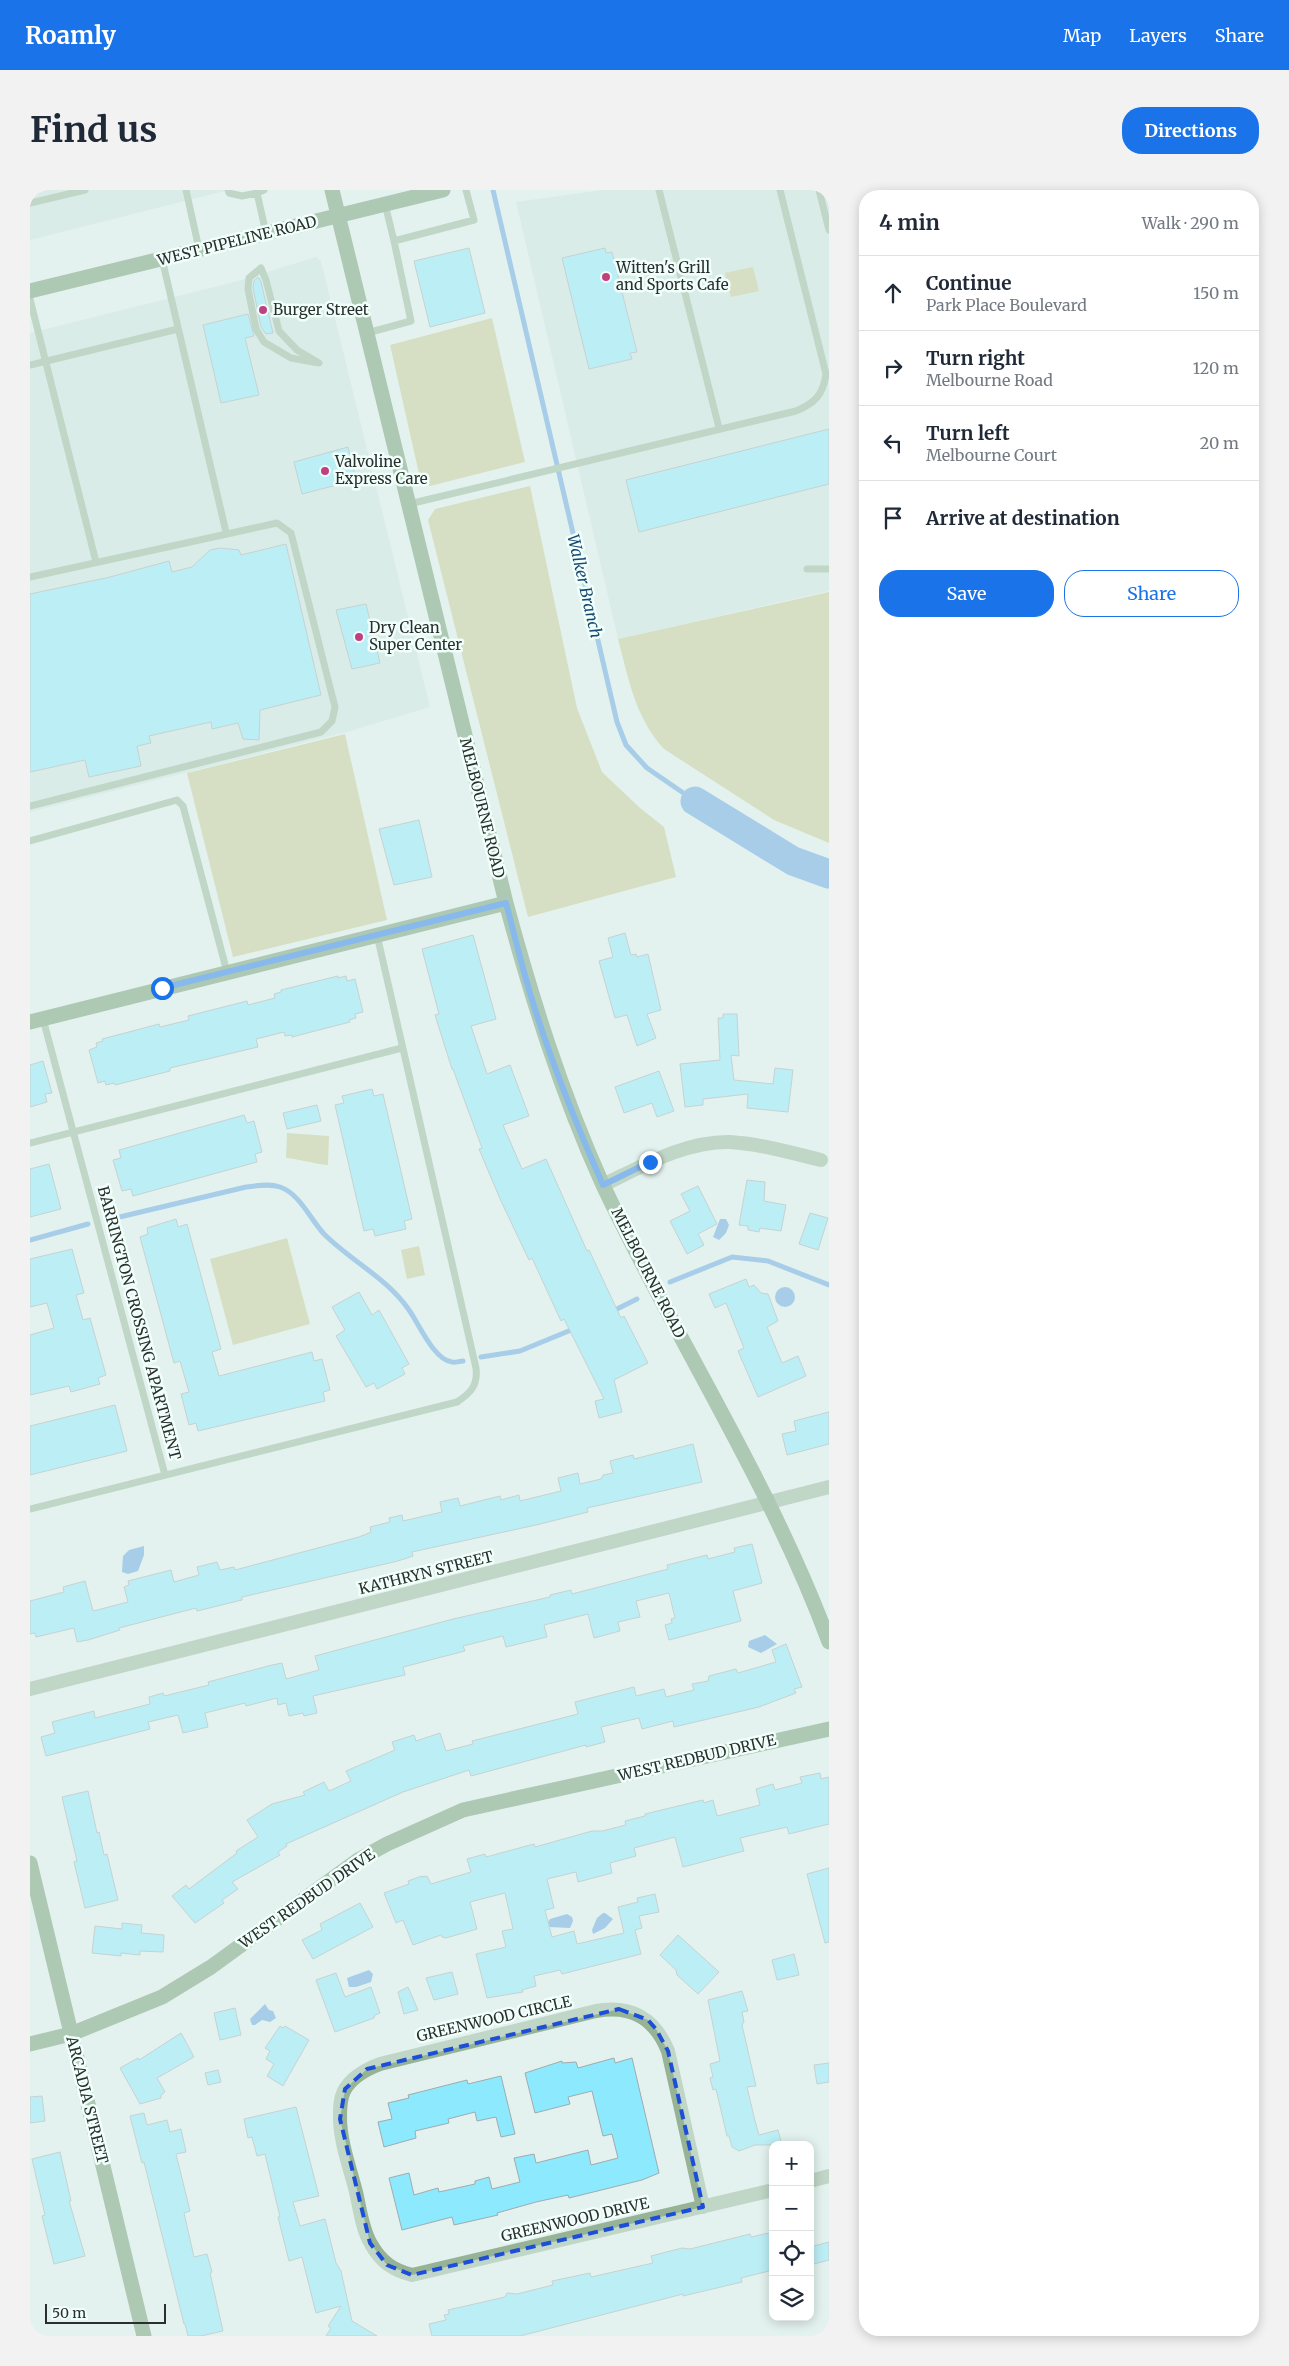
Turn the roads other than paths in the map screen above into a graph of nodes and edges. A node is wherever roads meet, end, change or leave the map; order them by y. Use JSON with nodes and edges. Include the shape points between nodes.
{"nodes":[{"id":1,"x":85,"y":190,"type":"edge"},
{"id":2,"x":186,"y":190,"type":"edge"},
{"id":3,"x":228,"y":190,"type":"edge"},
{"id":4,"x":332,"y":190,"type":"edge"},
{"id":5,"x":440,"y":190,"type":"edge"},
{"id":6,"x":466,"y":190,"type":"edge"},
{"id":7,"x":660,"y":190,"type":"edge"},
{"id":8,"x":780,"y":190,"type":"edge"},
{"id":9,"x":819,"y":190,"type":"edge"},
{"id":10,"x":261,"y":192,"type":"edge"},
{"id":11,"x":241,"y":193,"type":"edge"},
{"id":12,"x":30,"y":203,"type":"edge"},
{"id":13,"x":385,"y":204,"type":"junction"},
{"id":14,"x":338,"y":216,"type":"junction"},
{"id":15,"x":829,"y":230,"type":"edge"},
{"id":16,"x":266,"y":233,"type":"junction"},
{"id":17,"x":394,"y":241,"type":"junction"},
{"id":18,"x":200,"y":250,"type":"junction"},
{"id":19,"x":162,"y":259,"type":"junction"},
{"id":20,"x":261,"y":268,"type":"joint"},
{"id":21,"x":30,"y":291,"type":"edge"},
{"id":22,"x":30,"y":299,"type":"edge"},
{"id":23,"x":178,"y":329,"type":"junction"},
{"id":24,"x":366,"y":333,"type":"junction"},
{"id":25,"x":46,"y":361,"type":"junction"},
{"id":26,"x":30,"y":365,"type":"edge"},
{"id":27,"x":827,"y":370,"type":"edge"},
{"id":28,"x":719,"y":428,"type":"junction"},
{"id":29,"x":407,"y":504,"type":"junction"},
{"id":30,"x":226,"y":532,"type":"junction"},
{"id":31,"x":96,"y":562,"type":"junction"},
{"id":32,"x":807,"y":569,"type":"dead end"},
{"id":33,"x":829,"y":569,"type":"edge"},
{"id":34,"x":30,"y":577,"type":"edge"},
{"id":35,"x":30,"y":806,"type":"edge"},
{"id":36,"x":30,"y":841,"type":"edge"},
{"id":37,"x":506,"y":903,"type":"junction"},
{"id":38,"x":377,"y":935,"type":"junction"},
{"id":39,"x":227,"y":972,"type":"junction"},
{"id":40,"x":37,"y":1020,"type":"edge"},
{"id":41,"x":402,"y":1048,"type":"junction"},
{"id":42,"x":73,"y":1131,"type":"junction"},
{"id":43,"x":30,"y":1143,"type":"edge"},
{"id":44,"x":822,"y":1160,"type":"dead end"},
{"id":45,"x":603,"y":1185,"type":"junction"},
{"id":46,"x":165,"y":1475,"type":"junction"},
{"id":47,"x":829,"y":1487,"type":"edge"},
{"id":48,"x":767,"y":1502,"type":"junction"},
{"id":49,"x":30,"y":1509,"type":"edge"},
{"id":50,"x":829,"y":1642,"type":"edge"},
{"id":51,"x":30,"y":1689,"type":"edge"},
{"id":52,"x":829,"y":1729,"type":"edge"},
{"id":53,"x":30,"y":1863,"type":"edge"},
{"id":54,"x":71,"y":2034,"type":"junction"},
{"id":55,"x":30,"y":2044,"type":"edge"},
{"id":56,"x":829,"y":2176,"type":"edge"},
{"id":57,"x":814,"y":2180,"type":"edge"},
{"id":58,"x":769,"y":2191,"type":"edge"},
{"id":59,"x":703,"y":2207,"type":"junction"},
{"id":60,"x":387,"y":2265,"type":"joint"},
{"id":61,"x":144,"y":2336,"type":"edge"}],
"edges":[{"from":1,"to":12,"type":"lane"},
{"from":2,"to":18,"type":"lane"},
{"from":3,"to":11,"type":"lane","via":[[229,193]]},
{"from":4,"to":14,"type":"street","name":"MELBOURNE ROAD"},
{"from":5,"to":13,"type":"street","name":"WEST PIPELINE ROAD"},
{"from":6,"to":17,"type":"lane","via":[[474,220]]},
{"from":7,"to":28,"type":"lane"},
{"from":8,"to":27,"type":"lane"},
{"from":9,"to":15,"type":"lane"},
{"from":10,"to":11,"type":"lane"},
{"from":10,"to":16,"type":"lane"},
{"from":13,"to":14,"type":"street","name":"WEST PIPELINE ROAD"},
{"from":13,"to":17,"type":"lane"},
{"from":14,"to":16,"type":"street","name":"WEST PIPELINE ROAD"},
{"from":14,"to":24,"type":"street","name":"MELBOURNE ROAD"},
{"from":16,"to":18,"type":"street","name":"WEST PIPELINE ROAD"},
{"from":17,"to":24,"type":"lane","via":[[411,322]]},
{"from":18,"to":19,"type":"street","name":"WEST PIPELINE ROAD"},
{"from":19,"to":21,"type":"street","name":"WEST PIPELINE ROAD"},
{"from":19,"to":23,"type":"lane"},
{"from":20,"to":20,"type":"lane","via":[[279,331],[297,350],[319,362],[291,358],[264,342],[256,328],[248,289],[249,278]]},
{"from":22,"to":25,"type":"lane"},
{"from":23,"to":25,"type":"lane"},
{"from":23,"to":30,"type":"lane"},
{"from":24,"to":29,"type":"street","name":"MELBOURNE ROAD"},
{"from":25,"to":26,"type":"lane"},
{"from":25,"to":31,"type":"lane"},
{"from":27,"to":28,"type":"lane","via":[[824,388],[816,400],[796,410]]},
{"from":28,"to":29,"type":"lane"},
{"from":29,"to":37,"type":"street","name":"MELBOURNE ROAD"},
{"from":30,"to":31,"type":"lane"},
{"from":30,"to":35,"type":"lane","via":[[277,523],[291,533],[335,707],[332,721],[321,732]]},
{"from":31,"to":34,"type":"lane"},
{"from":32,"to":33,"type":"lane"},
{"from":36,"to":39,"type":"lane","via":[[177,800],[183,806]]},
{"from":37,"to":38,"type":"street"},
{"from":37,"to":45,"type":"street","name":"MELBOURNE ROAD","via":[[553,1062]]},
{"from":38,"to":39,"type":"street"},
{"from":38,"to":41,"type":"lane"},
{"from":39,"to":40,"type":"street"},
{"from":40,"to":42,"type":"lane","name":"BARRINGTON CROSSING APARTMENT"},
{"from":41,"to":42,"type":"lane"},
{"from":41,"to":46,"type":"lane","via":[[476,1368],[474,1387],[458,1402]]},
{"from":42,"to":43,"type":"lane"},
{"from":42,"to":46,"type":"lane","name":"BARRINGTON CROSSING APARTMENT"},
{"from":44,"to":45,"type":"street","via":[[749,1145],[710,1144],[672,1153]]},
{"from":45,"to":48,"type":"street","name":"MELBOURNE ROAD"},
{"from":46,"to":49,"type":"lane","name":"BARRINGTON CROSSING APARTMENT"},
{"from":47,"to":48,"type":"street","name":"KATHRYN STREET"},
{"from":48,"to":50,"type":"street","name":"MELBOURNE ROAD"},
{"from":48,"to":51,"type":"street","name":"KATHRYN STREET"},
{"from":52,"to":54,"type":"street","name":"WEST REDBUD DRIVE","via":[[463,1810],[358,1860],[211,1968],[162,1997]]},
{"from":53,"to":54,"type":"street","name":"ARCADIA STREET"},
{"from":54,"to":55,"type":"street","name":"WEST REDBUD DRIVE"},
{"from":54,"to":61,"type":"street","name":"ARCADIA STREET"},
{"from":56,"to":57,"type":"street"},
{"from":58,"to":59,"type":"street","name":"GREENWOOD DRIVE"},
{"from":59,"to":60,"type":"street","name":"GREENWOOD DRIVE","via":[[412,2275]]},
{"from":59,"to":60,"type":"street","name":"GREENWOOD CIRCLE","via":[[663,2039],[648,2020],[636,2014],[619,2009],[596,2012],[380,2064],[354,2078],[344,2089],[340,2119],[344,2146],[366,2233]]}]}
